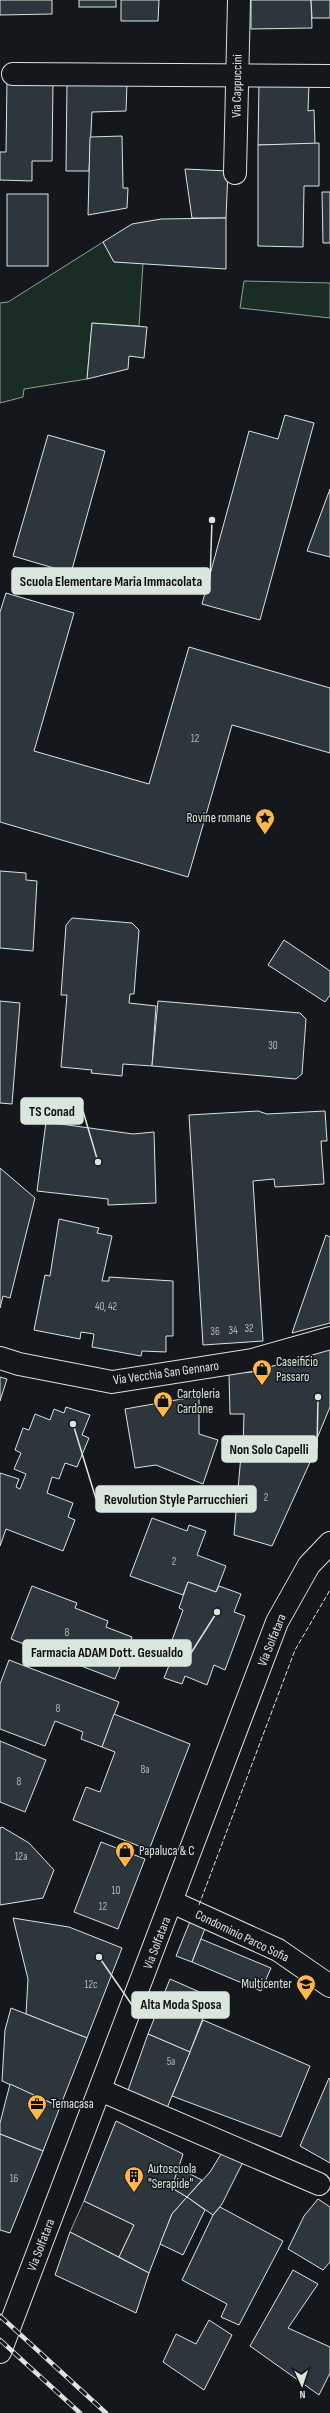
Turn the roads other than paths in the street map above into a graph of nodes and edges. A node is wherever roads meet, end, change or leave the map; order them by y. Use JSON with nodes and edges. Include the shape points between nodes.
{"nodes":[{"id":1,"x":239,"y":0,"type":"edge"},
{"id":2,"x":13,"y":74,"type":"dead end"},
{"id":3,"x":237,"y":76,"type":"junction"},
{"id":4,"x":330,"y":76,"type":"edge"},
{"id":5,"x":235,"y":172,"type":"dead end"},
{"id":6,"x":330,"y":1338,"type":"edge"},
{"id":7,"x":0,"y":1358,"type":"edge"},
{"id":8,"x":330,"y":1543,"type":"edge"},
{"id":9,"x":172,"y":1902,"type":"junction"},
{"id":10,"x":330,"y":1986,"type":"edge"},
{"id":11,"x":100,"y":2090,"type":"junction"},
{"id":12,"x":319,"y":2184,"type":"dead end"},
{"id":13,"x":0,"y":2352,"type":"edge"}],
"edges":[{"from":1,"to":3,"type":"street","name":"Via Cappuccini"},
{"from":2,"to":3,"type":"street"},
{"from":3,"to":4,"type":"street"},
{"from":3,"to":5,"type":"street","name":"Via Cappuccini"},
{"from":6,"to":7,"type":"street","name":"Via Vecchia San Gennaro","via":[[252,1360],[112,1382]]},
{"from":8,"to":9,"type":"street","name":"Via Solfatara","via":[[309,1565],[277,1622]]},
{"from":9,"to":10,"type":"street","name":"Condominio Parco Sofia","via":[[278,1950]]},
{"from":9,"to":11,"type":"street","name":"Via Solfatara"},
{"from":11,"to":12,"type":"street"},
{"from":11,"to":13,"type":"street","name":"Via Solfatara"}]}
